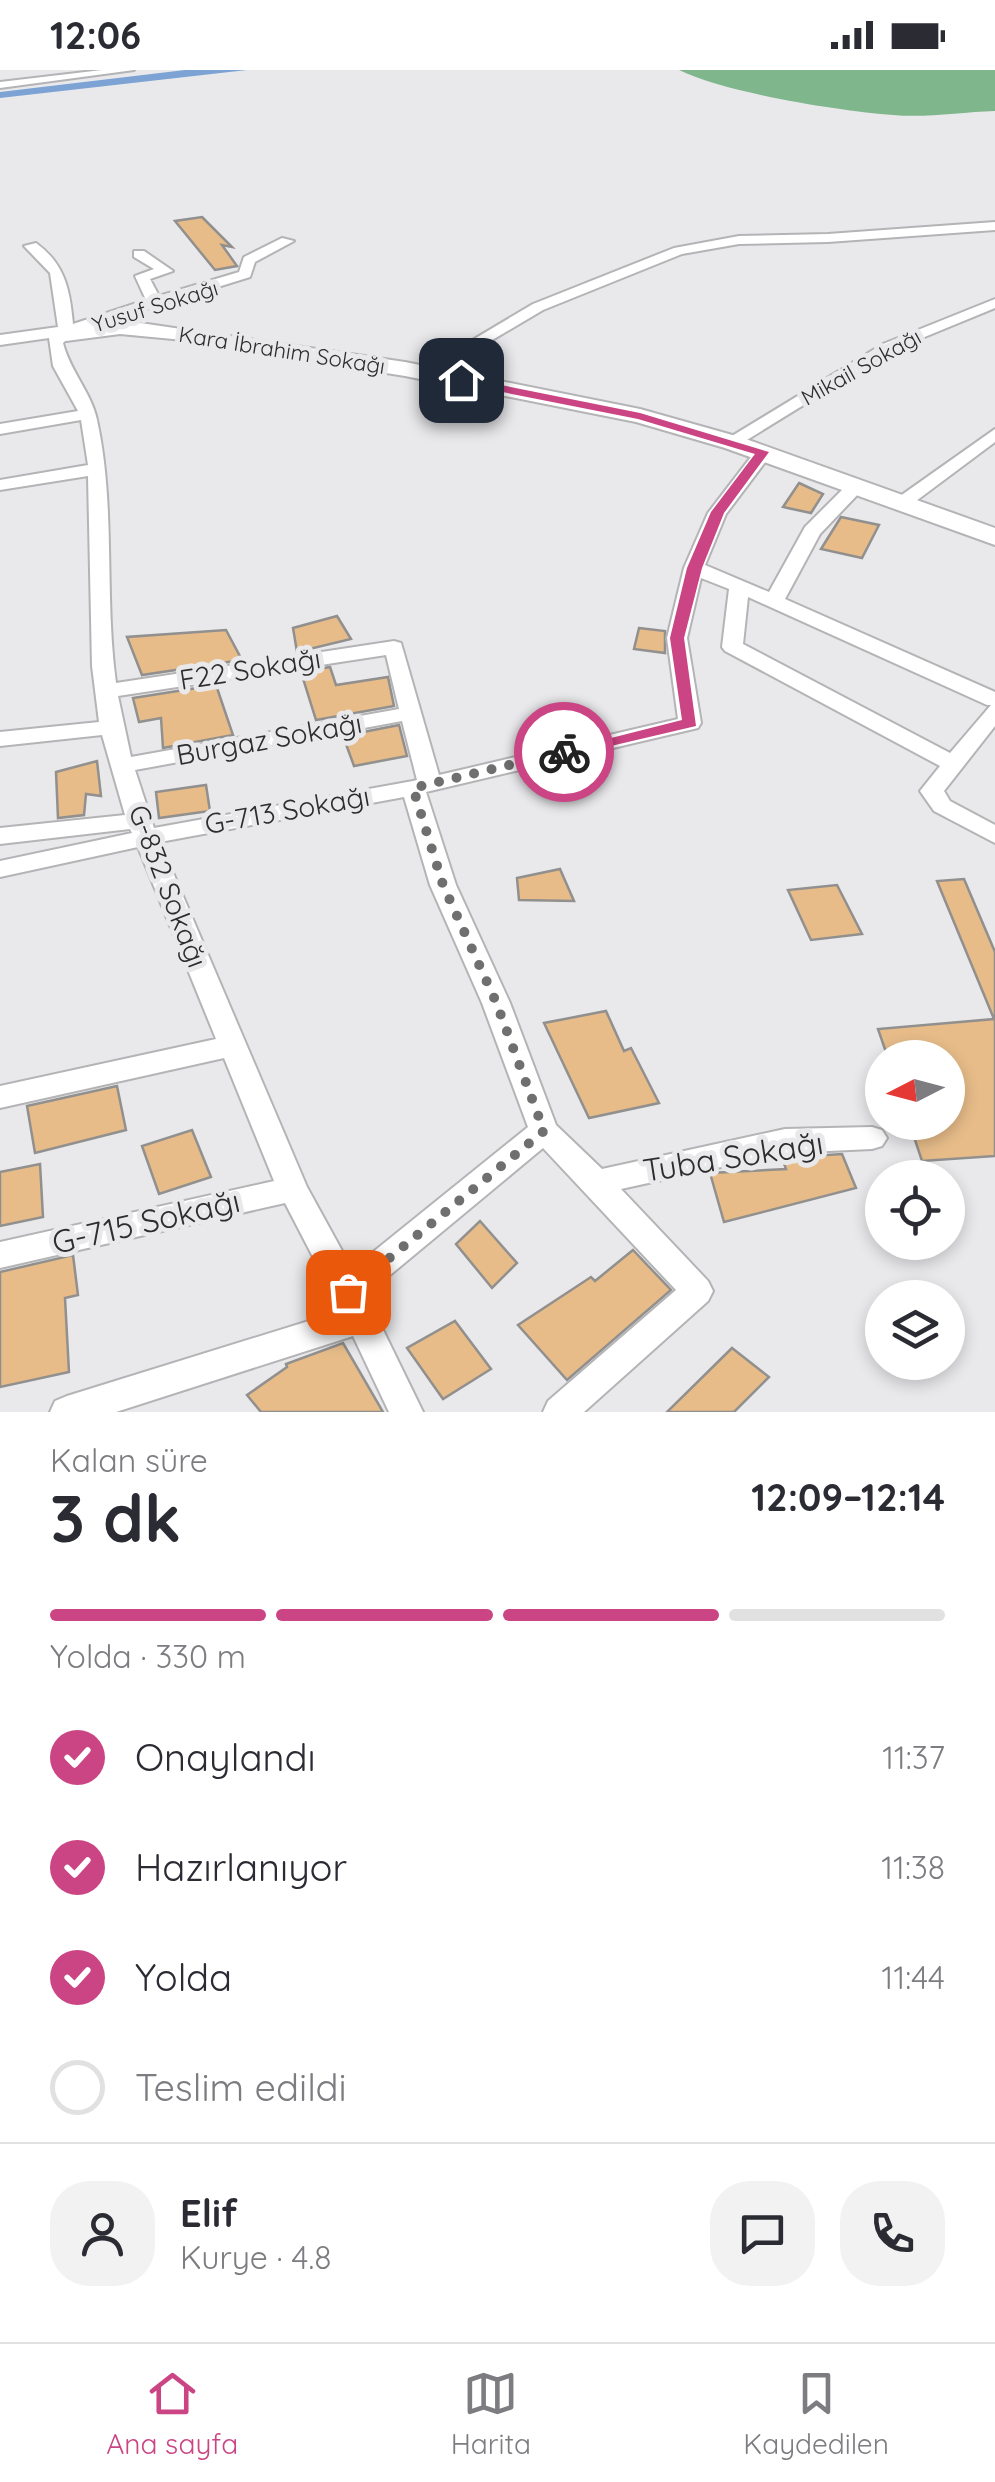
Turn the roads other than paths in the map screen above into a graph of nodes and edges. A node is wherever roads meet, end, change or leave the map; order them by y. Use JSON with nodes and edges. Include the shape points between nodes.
{"nodes":[{"id":1,"x":127,"y":70,"type":"edge"},
{"id":2,"x":0,"y":85,"type":"edge"},
{"id":3,"x":995,"y":226,"type":"edge"},
{"id":4,"x":286,"y":241,"type":"dead end"},
{"id":5,"x":31,"y":246,"type":"dead end"},
{"id":6,"x":139,"y":254,"type":"dead end"},
{"id":7,"x":995,"y":303,"type":"edge"},
{"id":8,"x":156,"y":304,"type":"junction"},
{"id":9,"x":66,"y":334,"type":"junction"},
{"id":10,"x":0,"y":340,"type":"edge"},
{"id":11,"x":425,"y":373,"type":"junction"},
{"id":12,"x":88,"y":414,"type":"junction"},
{"id":13,"x":0,"y":429,"type":"edge"},
{"id":14,"x":995,"y":434,"type":"edge"},
{"id":15,"x":731,"y":442,"type":"junction"},
{"id":16,"x":762,"y":452,"type":"junction"},
{"id":17,"x":97,"y":470,"type":"junction"},
{"id":18,"x":0,"y":485,"type":"edge"},
{"id":19,"x":856,"y":486,"type":"junction"},
{"id":20,"x":902,"y":503,"type":"junction"},
{"id":21,"x":995,"y":537,"type":"edge"},
{"id":22,"x":694,"y":568,"type":"junction"},
{"id":23,"x":738,"y":586,"type":"junction"},
{"id":24,"x":774,"y":602,"type":"junction"},
{"id":25,"x":106,"y":692,"type":"junction"},
{"id":26,"x":995,"y":700,"type":"edge"},
{"id":27,"x":995,"y":711,"type":"edge"},
{"id":28,"x":412,"y":714,"type":"junction"},
{"id":29,"x":112,"y":727,"type":"junction"},
{"id":30,"x":0,"y":739,"type":"edge"},
{"id":31,"x":954,"y":764,"type":"junction"},
{"id":32,"x":126,"y":765,"type":"junction"},
{"id":33,"x":422,"y":786,"type":"junction"},
{"id":34,"x":142,"y":830,"type":"junction"},
{"id":35,"x":995,"y":835,"type":"edge"},
{"id":36,"x":0,"y":836,"type":"edge"},
{"id":37,"x":0,"y":869,"type":"edge"},
{"id":38,"x":231,"y":1046,"type":"junction"},
{"id":39,"x":0,"y":1097,"type":"edge"},
{"id":40,"x":544,"y":1131,"type":"junction"},
{"id":41,"x":865,"y":1138,"type":"edge"},
{"id":42,"x":596,"y":1182,"type":"junction"},
{"id":43,"x":293,"y":1189,"type":"junction"},
{"id":44,"x":0,"y":1255,"type":"edge"},
{"id":45,"x":355,"y":1305,"type":"junction"},
{"id":46,"x":104,"y":1407,"type":"edge"},
{"id":47,"x":67,"y":1412,"type":"edge"},
{"id":48,"x":406,"y":1412,"type":"edge"},
{"id":49,"x":560,"y":1412,"type":"edge"}],
"edges":[{"from":1,"to":2,"type":"street"},
{"from":3,"to":11,"type":"street","via":[[739,240],[679,250],[538,307]]},
{"from":4,"to":8,"type":"street","name":"Yusuf Sokağı","via":[[249,260],[245,274]]},
{"from":5,"to":9,"type":"street","via":[[59,272]]},
{"from":6,"to":8,"type":"street","via":[[166,271],[142,276]]},
{"from":7,"to":15,"type":"street","name":"Mikail Sokağı","via":[[888,347]]},
{"from":8,"to":9,"type":"street","name":"Yusuf Sokağı"},
{"from":9,"to":10,"type":"street","name":"Yusuf Sokağı"},
{"from":9,"to":11,"type":"street","name":"Kara İbrahim Sokağı","via":[[120,327],[173,332]]},
{"from":9,"to":12,"type":"street","name":"G-832 Sokağı","via":[[55,341],[56,354]]},
{"from":11,"to":15,"type":"street","name":"Kara İbrahim Sokağı","via":[[640,416]]},
{"from":12,"to":13,"type":"street"},
{"from":12,"to":17,"type":"street","name":"G-832 Sokağı"},
{"from":14,"to":20,"type":"street"},
{"from":15,"to":16,"type":"street","name":"Kara İbrahim Sokağı"},
{"from":16,"to":19,"type":"street","name":"Kara İbrahim Sokağı"},
{"from":16,"to":22,"type":"street","via":[[717,512]]},
{"from":17,"to":18,"type":"street"},
{"from":17,"to":25,"type":"street","name":"G-832 Sokağı"},
{"from":19,"to":20,"type":"street","name":"Kara İbrahim Sokağı"},
{"from":19,"to":24,"type":"street","via":[[812,532]]},
{"from":20,"to":21,"type":"street","name":"Kara İbrahim Sokağı"},
{"from":22,"to":23,"type":"street"},
{"from":22,"to":33,"type":"street","name":"G-713 Sokağı","via":[[677,638],[690,723]]},
{"from":23,"to":24,"type":"street"},
{"from":23,"to":31,"type":"street","via":[[732,647]]},
{"from":24,"to":26,"type":"street"},
{"from":25,"to":28,"type":"street","name":"F22 Sokağı","via":[[394,646]]},
{"from":25,"to":29,"type":"street","name":"G-832 Sokağı"},
{"from":27,"to":31,"type":"street"},
{"from":28,"to":32,"type":"street","name":"Burgaz Sokağı"},
{"from":28,"to":33,"type":"street"},
{"from":29,"to":30,"type":"street"},
{"from":29,"to":32,"type":"street","name":"G-832 Sokağı"},
{"from":31,"to":35,"type":"street","via":[[932,791],[942,806]]},
{"from":32,"to":34,"type":"street","name":"G-832 Sokağı"},
{"from":33,"to":34,"type":"street","name":"G-713 Sokağı"},
{"from":33,"to":40,"type":"street","via":[[443,885]]},
{"from":34,"to":36,"type":"street"},
{"from":34,"to":37,"type":"street","name":"G-713 Sokağı"},
{"from":34,"to":38,"type":"street","name":"G-832 Sokağı"},
{"from":38,"to":39,"type":"street"},
{"from":38,"to":43,"type":"street","name":"G-832 Sokağı"},
{"from":40,"to":42,"type":"street"},
{"from":40,"to":45,"type":"street"},
{"from":41,"to":42,"type":"street","name":"Tuba Sokağı","via":[[785,1141]]},
{"from":42,"to":49,"type":"street","via":[[696,1291]]},
{"from":43,"to":44,"type":"street","name":"G-715 Sokağı"},
{"from":43,"to":45,"type":"street","name":"G-832 Sokağı"},
{"from":45,"to":46,"type":"street"},
{"from":45,"to":48,"type":"street","name":"G-832 Sokağı"},
{"from":46,"to":47,"type":"street"}]}
